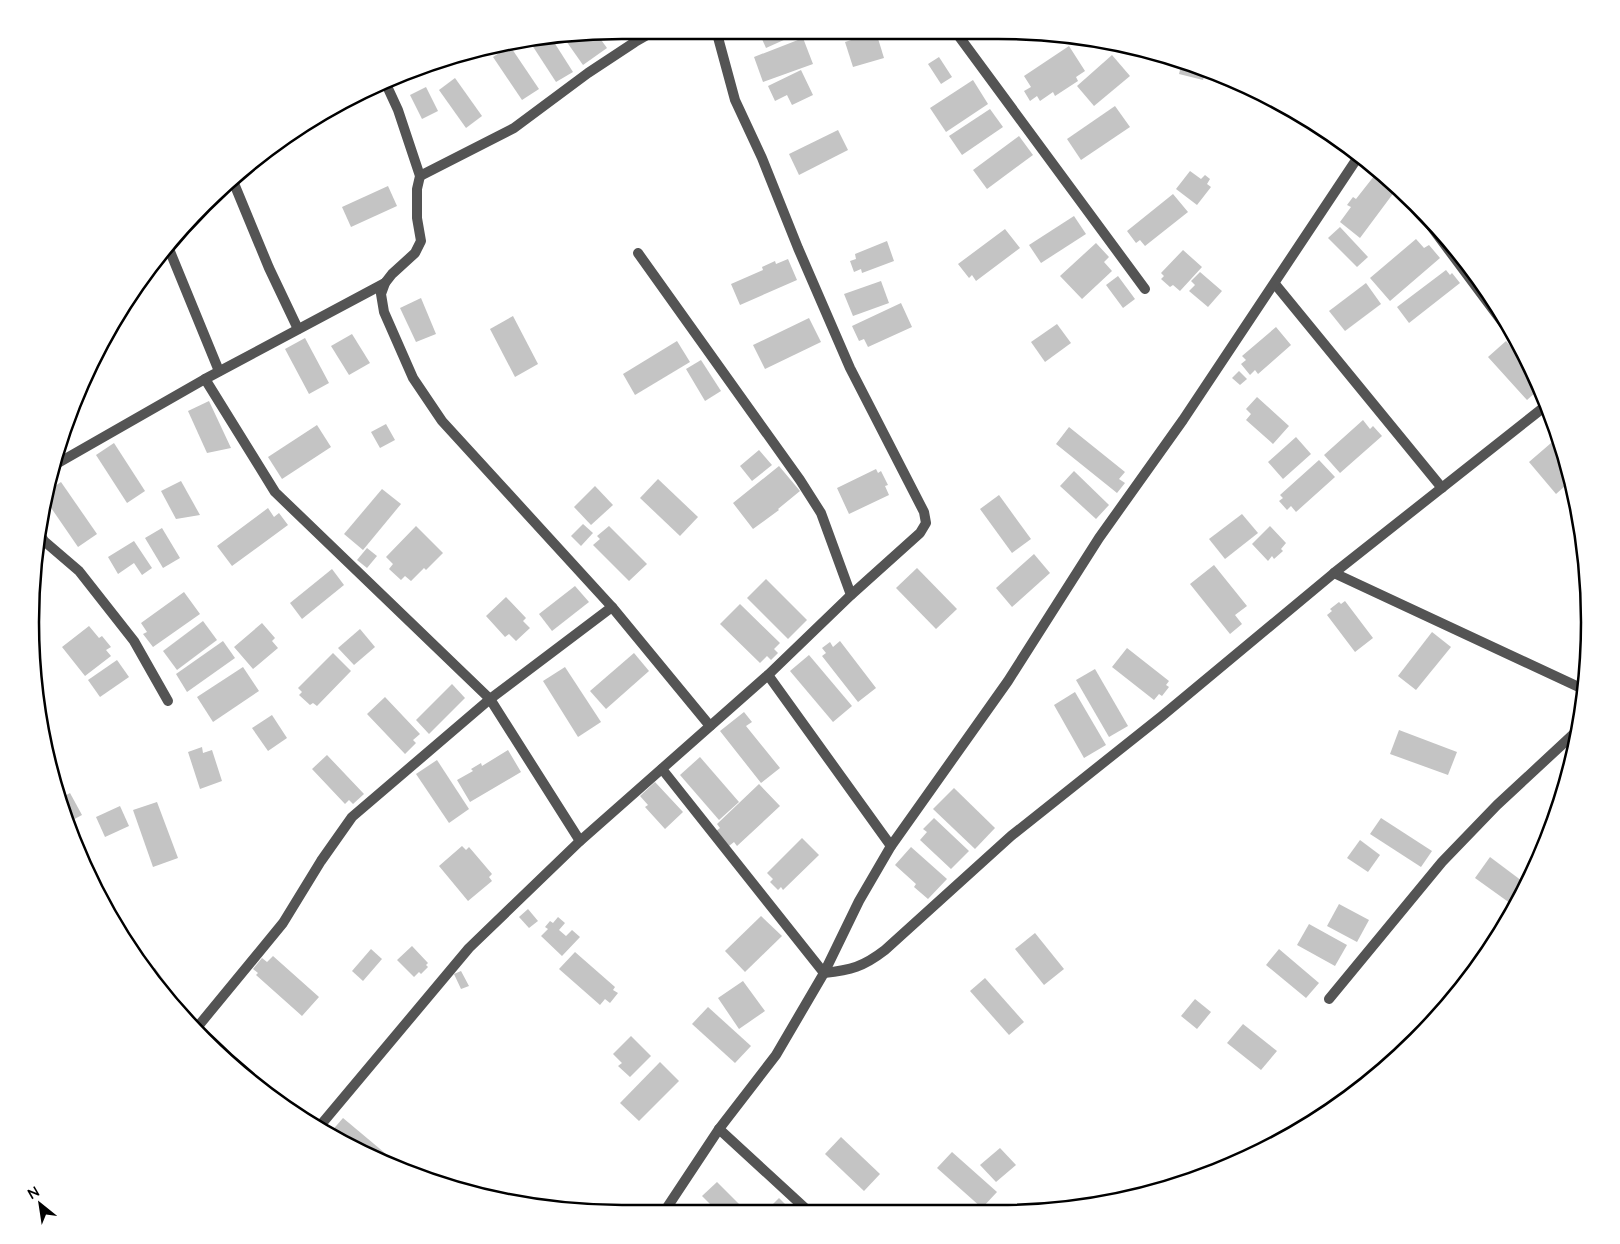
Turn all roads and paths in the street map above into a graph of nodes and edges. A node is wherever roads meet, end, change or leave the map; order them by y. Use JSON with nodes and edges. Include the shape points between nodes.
{"nodes":[{"id":1,"x":640,"y":39,"type":"edge"},
{"id":2,"x":718,"y":39,"type":"edge"},
{"id":3,"x":961,"y":39,"type":"edge"},
{"id":4,"x":388,"y":88,"type":"edge"},
{"id":5,"x":1355,"y":161,"type":"edge"},
{"id":6,"x":420,"y":176,"type":"junction"},
{"id":7,"x":235,"y":185,"type":"edge"},
{"id":8,"x":170,"y":253,"type":"edge"},
{"id":9,"x":638,"y":253,"type":"dead end"},
{"id":10,"x":385,"y":283,"type":"junction"},
{"id":11,"x":1275,"y":284,"type":"junction"},
{"id":12,"x":1145,"y":288,"type":"dead end"},
{"id":13,"x":298,"y":329,"type":"junction"},
{"id":14,"x":219,"y":371,"type":"junction"},
{"id":15,"x":204,"y":378,"type":"junction"},
{"id":16,"x":1541,"y":410,"type":"edge"},
{"id":17,"x":62,"y":460,"type":"edge"},
{"id":18,"x":1442,"y":488,"type":"junction"},
{"id":19,"x":45,"y":542,"type":"edge"},
{"id":20,"x":1334,"y":573,"type":"junction"},
{"id":21,"x":851,"y":595,"type":"junction"},
{"id":22,"x":612,"y":606,"type":"junction"},
{"id":23,"x":768,"y":675,"type":"junction"},
{"id":24,"x":1577,"y":686,"type":"edge"},
{"id":25,"x":490,"y":699,"type":"junction"},
{"id":26,"x":168,"y":701,"type":"dead end"},
{"id":27,"x":710,"y":726,"type":"junction"},
{"id":28,"x":1570,"y":738,"type":"edge"},
{"id":29,"x":662,"y":769,"type":"junction"},
{"id":30,"x":580,"y":841,"type":"junction"},
{"id":31,"x":890,"y":846,"type":"junction"},
{"id":32,"x":824,"y":973,"type":"junction"},
{"id":33,"x":1329,"y":999,"type":"dead end"},
{"id":34,"x":200,"y":1024,"type":"edge"},
{"id":35,"x":323,"y":1122,"type":"edge"},
{"id":36,"x":719,"y":1129,"type":"junction"},
{"id":37,"x":669,"y":1205,"type":"edge"},
{"id":38,"x":802,"y":1205,"type":"edge"}],
"edges":[{"from":1,"to":6,"type":"street","via":[[514,128]]},
{"from":2,"to":21,"type":"street","via":[[735,100],[850,368],[924,512],[926,523],[920,533]]},
{"from":3,"to":12,"type":"street"},
{"from":4,"to":6,"type":"street"},
{"from":5,"to":11,"type":"street"},
{"from":6,"to":10,"type":"street","via":[[417,218],[421,241],[415,253]]},
{"from":7,"to":13,"type":"street"},
{"from":8,"to":14,"type":"street"},
{"from":9,"to":21,"type":"street","via":[[821,513]]},
{"from":10,"to":13,"type":"street"},
{"from":10,"to":22,"type":"street","via":[[381,294],[391,329],[413,378],[442,421]]},
{"from":11,"to":18,"type":"street"},
{"from":11,"to":31,"type":"street","via":[[1100,538],[1008,681]]},
{"from":13,"to":14,"type":"street"},
{"from":14,"to":15,"type":"street"},
{"from":15,"to":17,"type":"street"},
{"from":15,"to":25,"type":"street","via":[[275,492]]},
{"from":16,"to":18,"type":"street"},
{"from":18,"to":20,"type":"street"},
{"from":19,"to":26,"type":"street","via":[[80,571],[134,641]]},
{"from":20,"to":24,"type":"street"},
{"from":20,"to":32,"type":"street","via":[[1011,836],[885,950],[850,970]]},
{"from":21,"to":23,"type":"street"},
{"from":22,"to":25,"type":"street"},
{"from":22,"to":27,"type":"street"},
{"from":23,"to":27,"type":"street"},
{"from":23,"to":31,"type":"street"},
{"from":25,"to":30,"type":"street"},
{"from":25,"to":34,"type":"street","via":[[352,817],[283,923]]},
{"from":27,"to":29,"type":"street"},
{"from":28,"to":33,"type":"street","via":[[1442,862]]},
{"from":29,"to":30,"type":"street"},
{"from":29,"to":32,"type":"street"},
{"from":30,"to":35,"type":"street","via":[[469,948]]},
{"from":31,"to":32,"type":"street"},
{"from":32,"to":36,"type":"street","via":[[776,1055]]},
{"from":36,"to":37,"type":"street"},
{"from":36,"to":38,"type":"street"}]}
